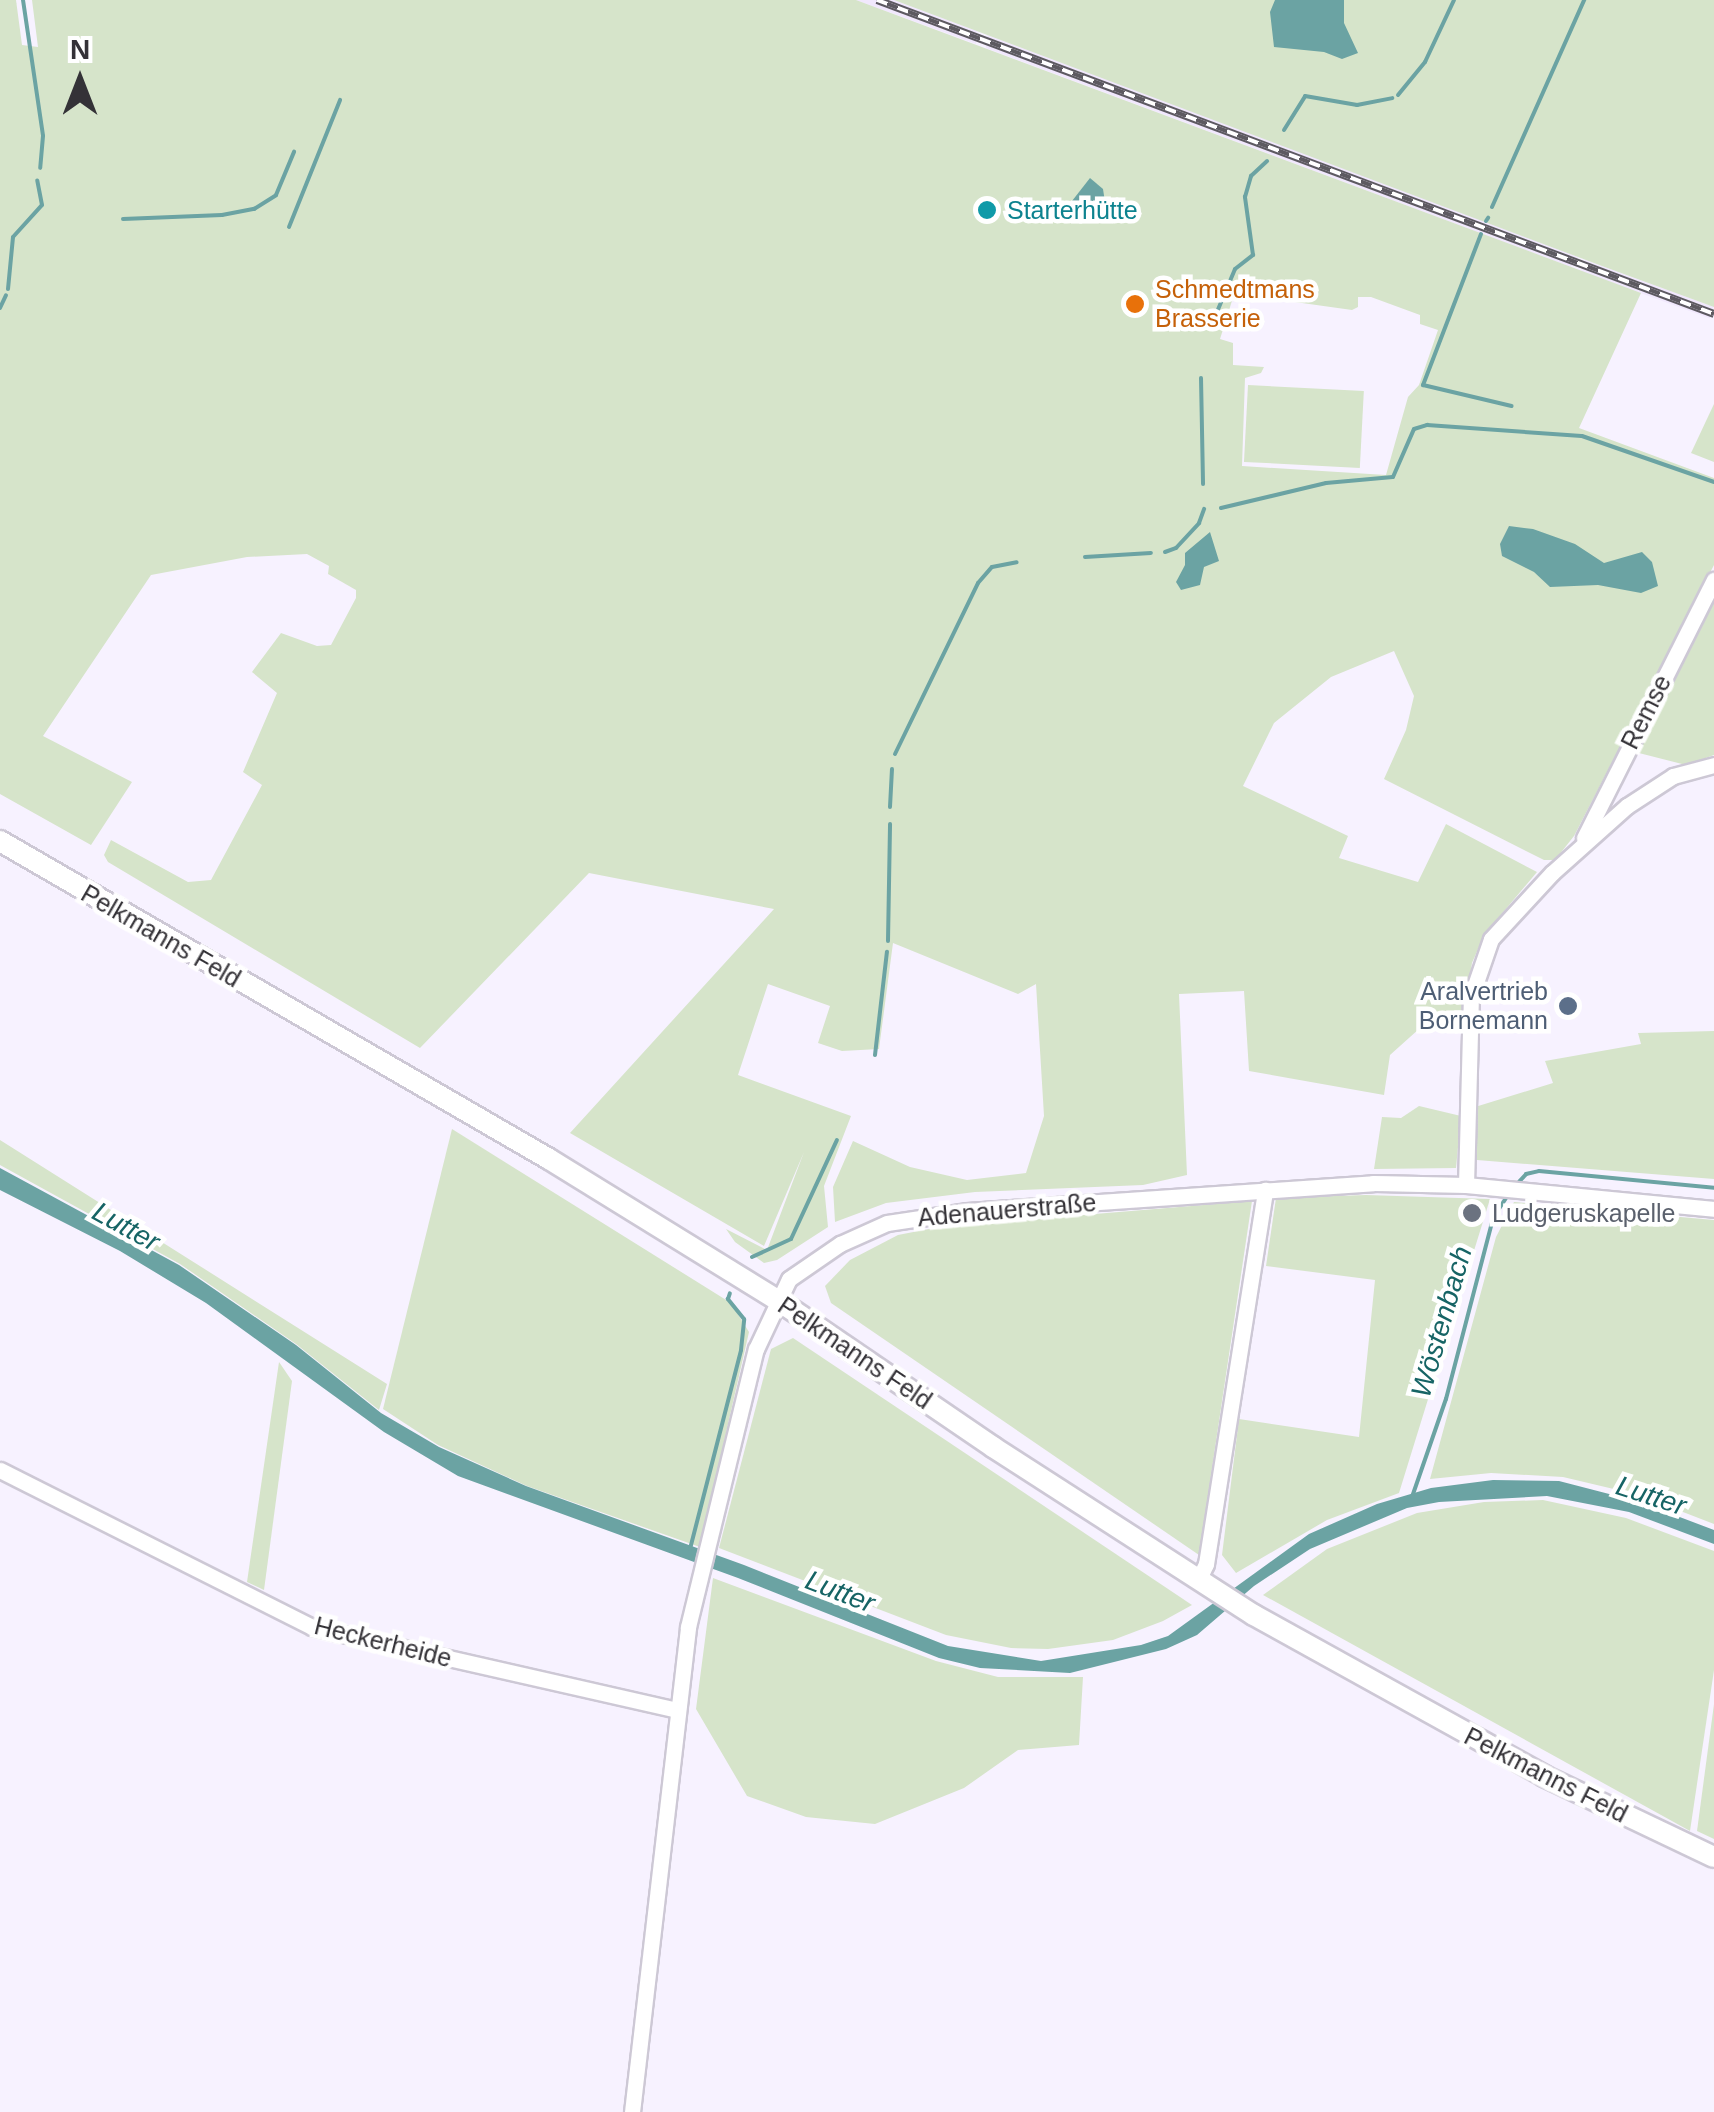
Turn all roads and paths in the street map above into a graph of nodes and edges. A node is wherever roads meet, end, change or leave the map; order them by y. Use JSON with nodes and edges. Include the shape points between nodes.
{"nodes":[{"id":1,"x":1714,"y":580,"type":"edge"},
{"id":2,"x":1714,"y":765,"type":"edge"},
{"id":3,"x":0,"y":841,"type":"edge"},
{"id":4,"x":1580,"y":846,"type":"junction"},
{"id":5,"x":1466,"y":1185,"type":"junction"},
{"id":6,"x":1265,"y":1190,"type":"junction"},
{"id":7,"x":1714,"y":1210,"type":"edge"},
{"id":8,"x":776,"y":1299,"type":"junction"},
{"id":9,"x":0,"y":1470,"type":"edge"},
{"id":10,"x":1204,"y":1585,"type":"junction"},
{"id":11,"x":678,"y":1710,"type":"junction"},
{"id":12,"x":1714,"y":1856,"type":"edge"},
{"id":13,"x":632,"y":2112,"type":"edge"}],
"edges":[{"from":1,"to":4,"type":"street","name":"Remse"},
{"from":2,"to":4,"type":"street","via":[[1673,776]]},
{"from":3,"to":8,"type":"main road","name":"Pelkmanns Feld","via":[[406,1073]]},
{"from":4,"to":5,"type":"street","via":[[1508,916],[1479,967],[1468,1028]]},
{"from":5,"to":6,"type":"street","name":"Adenauerstraße"},
{"from":5,"to":7,"type":"street","name":"Adenauerstraße"},
{"from":6,"to":8,"type":"street","name":"Adenauerstraße","via":[[887,1223],[840,1244],[789,1279]]},
{"from":6,"to":10,"type":"street"},
{"from":8,"to":10,"type":"main road","name":"Pelkmanns Feld"},
{"from":8,"to":11,"type":"street","via":[[756,1349],[698,1580]]},
{"from":9,"to":11,"type":"street","name":"Heckerheide","via":[[312,1627]]},
{"from":10,"to":12,"type":"main road","name":"Pelkmanns Feld","via":[[1544,1776]]},
{"from":11,"to":13,"type":"street"}]}
